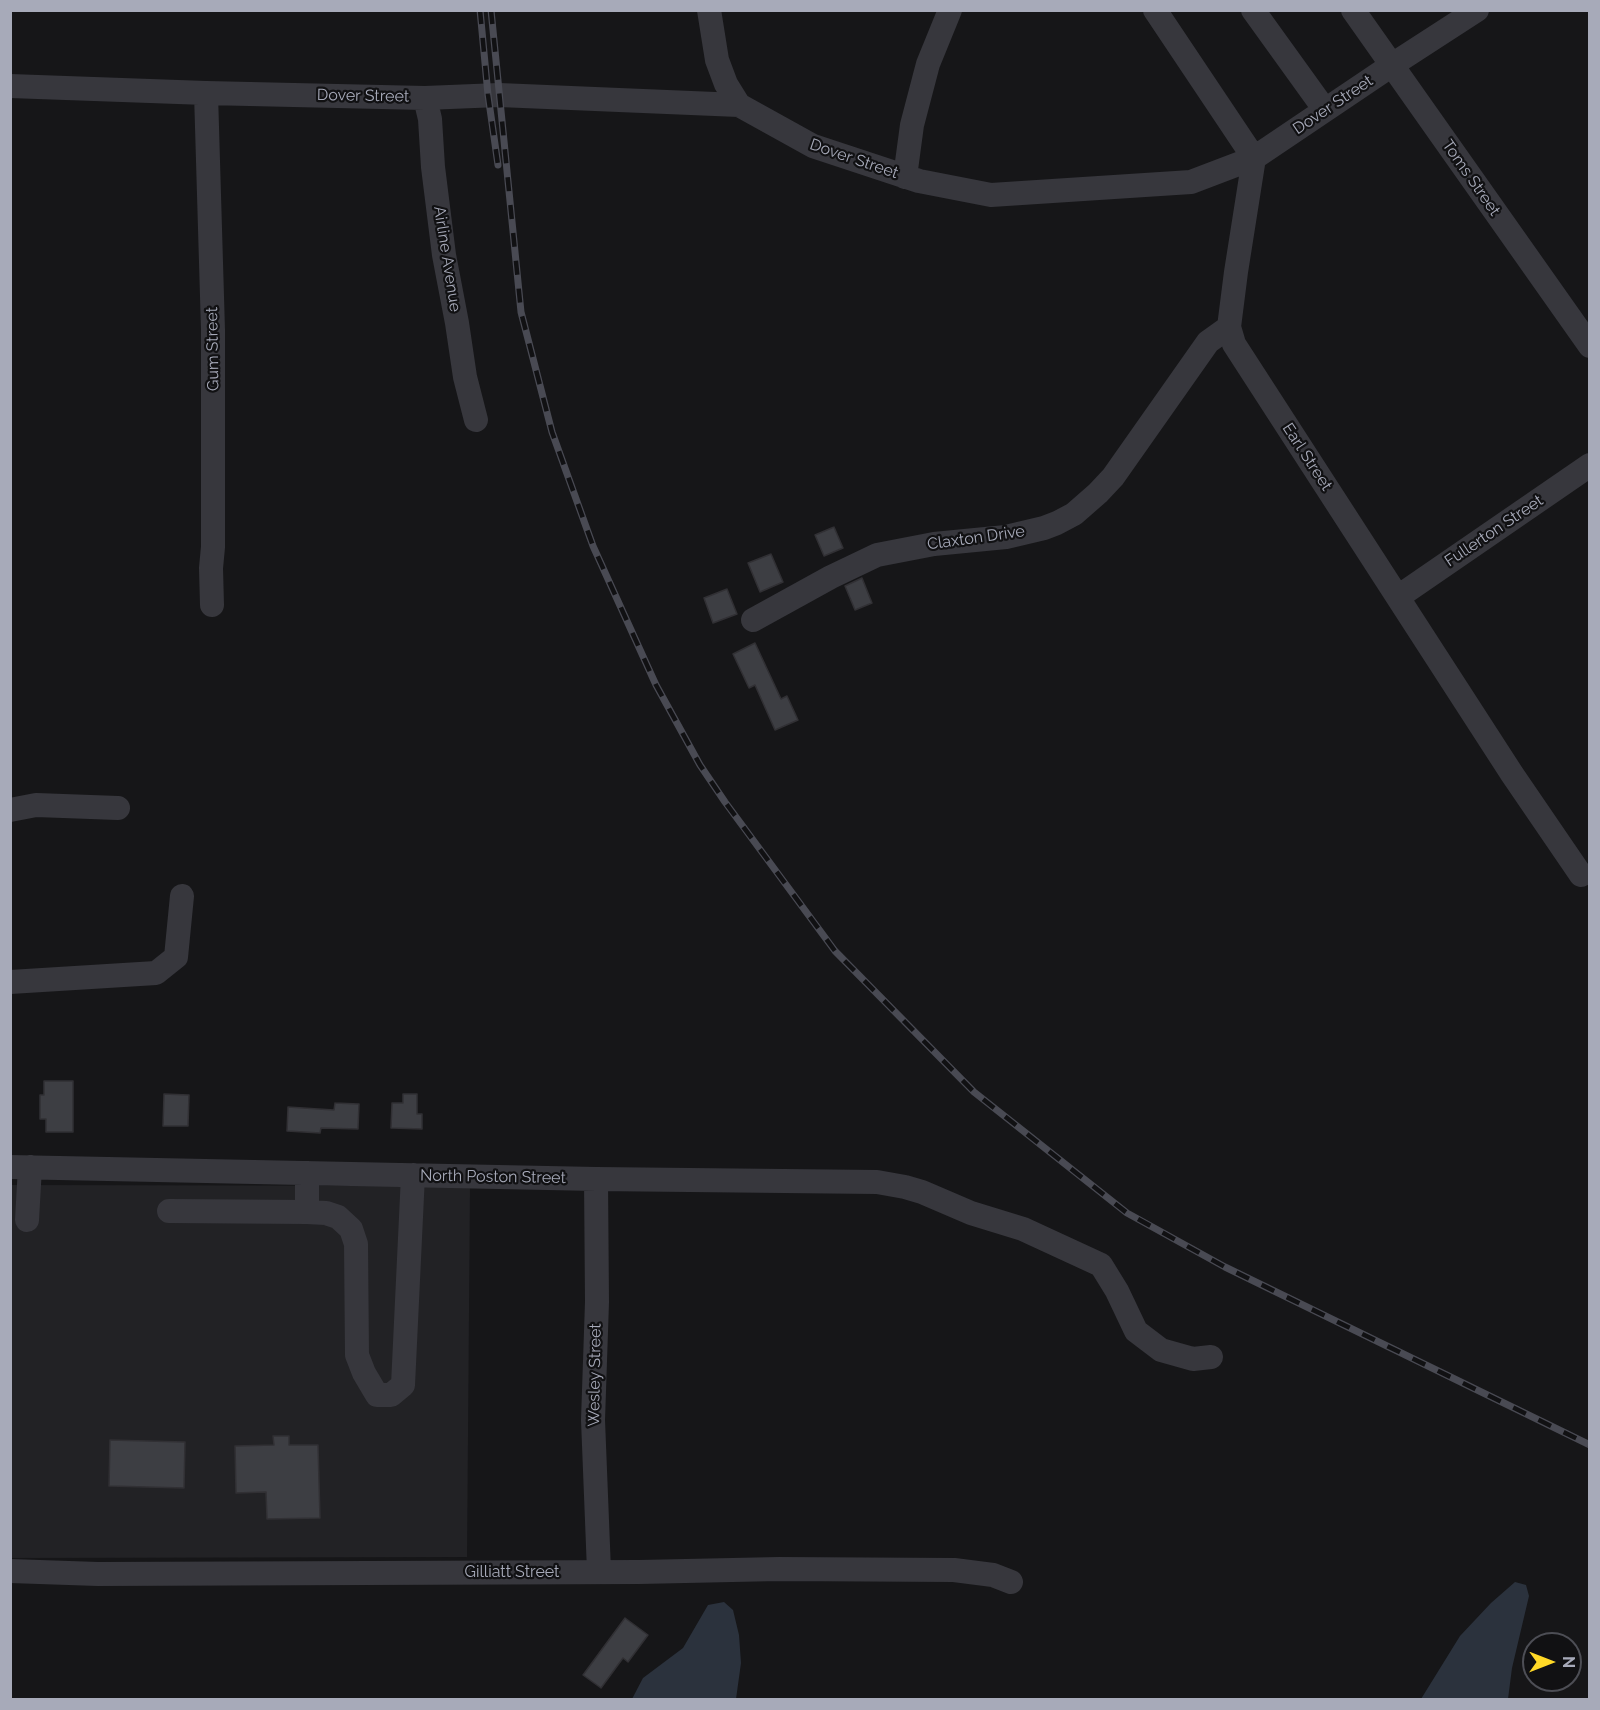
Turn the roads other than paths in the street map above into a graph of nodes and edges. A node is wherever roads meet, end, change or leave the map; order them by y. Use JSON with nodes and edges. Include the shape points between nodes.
{"nodes":[{"id":1,"x":709,"y":10,"type":"edge"},
{"id":2,"x":950,"y":10,"type":"edge"},
{"id":3,"x":1155,"y":10,"type":"edge"},
{"id":4,"x":1253,"y":10,"type":"edge"},
{"id":5,"x":1353,"y":10,"type":"edge"},
{"id":6,"x":1477,"y":10,"type":"edge"},
{"id":7,"x":1392,"y":65,"type":"junction"},
{"id":8,"x":10,"y":86,"type":"edge"},
{"id":9,"x":207,"y":93,"type":"junction"},
{"id":10,"x":425,"y":98,"type":"junction"},
{"id":11,"x":739,"y":105,"type":"junction"},
{"id":12,"x":1325,"y":110,"type":"junction"},
{"id":13,"x":1254,"y":158,"type":"junction"},
{"id":14,"x":905,"y":177,"type":"junction"},
{"id":15,"x":1230,"y":327,"type":"junction"},
{"id":16,"x":1590,"y":346,"type":"edge"},
{"id":17,"x":476,"y":420,"type":"dead end"},
{"id":18,"x":1590,"y":465,"type":"edge"},
{"id":19,"x":1398,"y":597,"type":"junction"},
{"id":20,"x":212,"y":604,"type":"dead end"},
{"id":21,"x":753,"y":620,"type":"dead end"},
{"id":22,"x":118,"y":808,"type":"dead end"},
{"id":23,"x":10,"y":810,"type":"edge"},
{"id":24,"x":1581,"y":875,"type":"dead end"},
{"id":25,"x":182,"y":896,"type":"dead end"},
{"id":26,"x":10,"y":982,"type":"edge"},
{"id":27,"x":20,"y":1167,"type":"edge"},
{"id":28,"x":307,"y":1173,"type":"junction"},
{"id":29,"x":412,"y":1175,"type":"junction"},
{"id":30,"x":596,"y":1179,"type":"junction"},
{"id":31,"x":169,"y":1210,"type":"dead end"},
{"id":32,"x":307,"y":1212,"type":"junction"},
{"id":33,"x":27,"y":1220,"type":"dead end"},
{"id":34,"x":1211,"y":1357,"type":"dead end"},
{"id":35,"x":10,"y":1571,"type":"edge"},
{"id":36,"x":599,"y":1571,"type":"junction"},
{"id":37,"x":1011,"y":1582,"type":"dead end"}],
"edges":[{"from":1,"to":11,"type":"street","via":[[717,60]]},
{"from":2,"to":14,"type":"street","via":[[928,64],[912,125]]},
{"from":3,"to":13,"type":"street"},
{"from":4,"to":12,"type":"street"},
{"from":5,"to":7,"type":"street","name":"Toms Street"},
{"from":6,"to":7,"type":"street","name":"Dover Street"},
{"from":7,"to":12,"type":"street","name":"Dover Street"},
{"from":7,"to":16,"type":"street","name":"Toms Street"},
{"from":8,"to":9,"type":"street","name":"Dover Street"},
{"from":9,"to":10,"type":"street","name":"Dover Street"},
{"from":9,"to":20,"type":"street","name":"Gum Street","via":[[213,341]]},
{"from":10,"to":11,"type":"street","name":"Dover Street","via":[[499,95]]},
{"from":10,"to":17,"type":"street","name":"Airline Avenue","via":[[444,255]]},
{"from":11,"to":14,"type":"street","name":"Dover Street","via":[[813,146]]},
{"from":12,"to":13,"type":"street","name":"Dover Street"},
{"from":13,"to":14,"type":"street","name":"Dover Street","via":[[1191,182],[991,195]]},
{"from":13,"to":15,"type":"street","name":"Earl Street"},
{"from":15,"to":19,"type":"street","name":"Earl Street","via":[[1234,344]]},
{"from":15,"to":21,"type":"street","name":"Claxton Drive","via":[[1208,342],[1113,477],[1074,514],[1057,523],[1006,537],[934,544],[877,555]]},
{"from":18,"to":19,"type":"street","name":"Fullerton Street"},
{"from":19,"to":24,"type":"street","name":"Earl Street"},
{"from":22,"to":23,"type":"street","via":[[36,805]]},
{"from":25,"to":26,"type":"street","via":[[176,957],[156,973]]},
{"from":27,"to":28,"type":"street","name":"North Poston Street"},
{"from":27,"to":33,"type":"street"},
{"from":28,"to":29,"type":"street","name":"North Poston Street"},
{"from":28,"to":32,"type":"street"},
{"from":29,"to":30,"type":"street","name":"North Poston Street"},
{"from":29,"to":32,"type":"street","via":[[403,1385],[391,1395],[377,1395],[357,1355],[356,1244],[351,1229],[338,1217]]},
{"from":30,"to":34,"type":"street","name":"North Poston Street","via":[[877,1182],[905,1187],[1023,1229],[1101,1265],[1136,1331],[1161,1350],[1193,1359]]},
{"from":30,"to":36,"type":"street","name":"Wesley Street","via":[[593,1420]]},
{"from":31,"to":32,"type":"street"},
{"from":35,"to":36,"type":"street","name":"Gilliatt Street"},
{"from":36,"to":37,"type":"street","name":"Gilliatt Street","via":[[954,1570],[993,1575]]}]}
